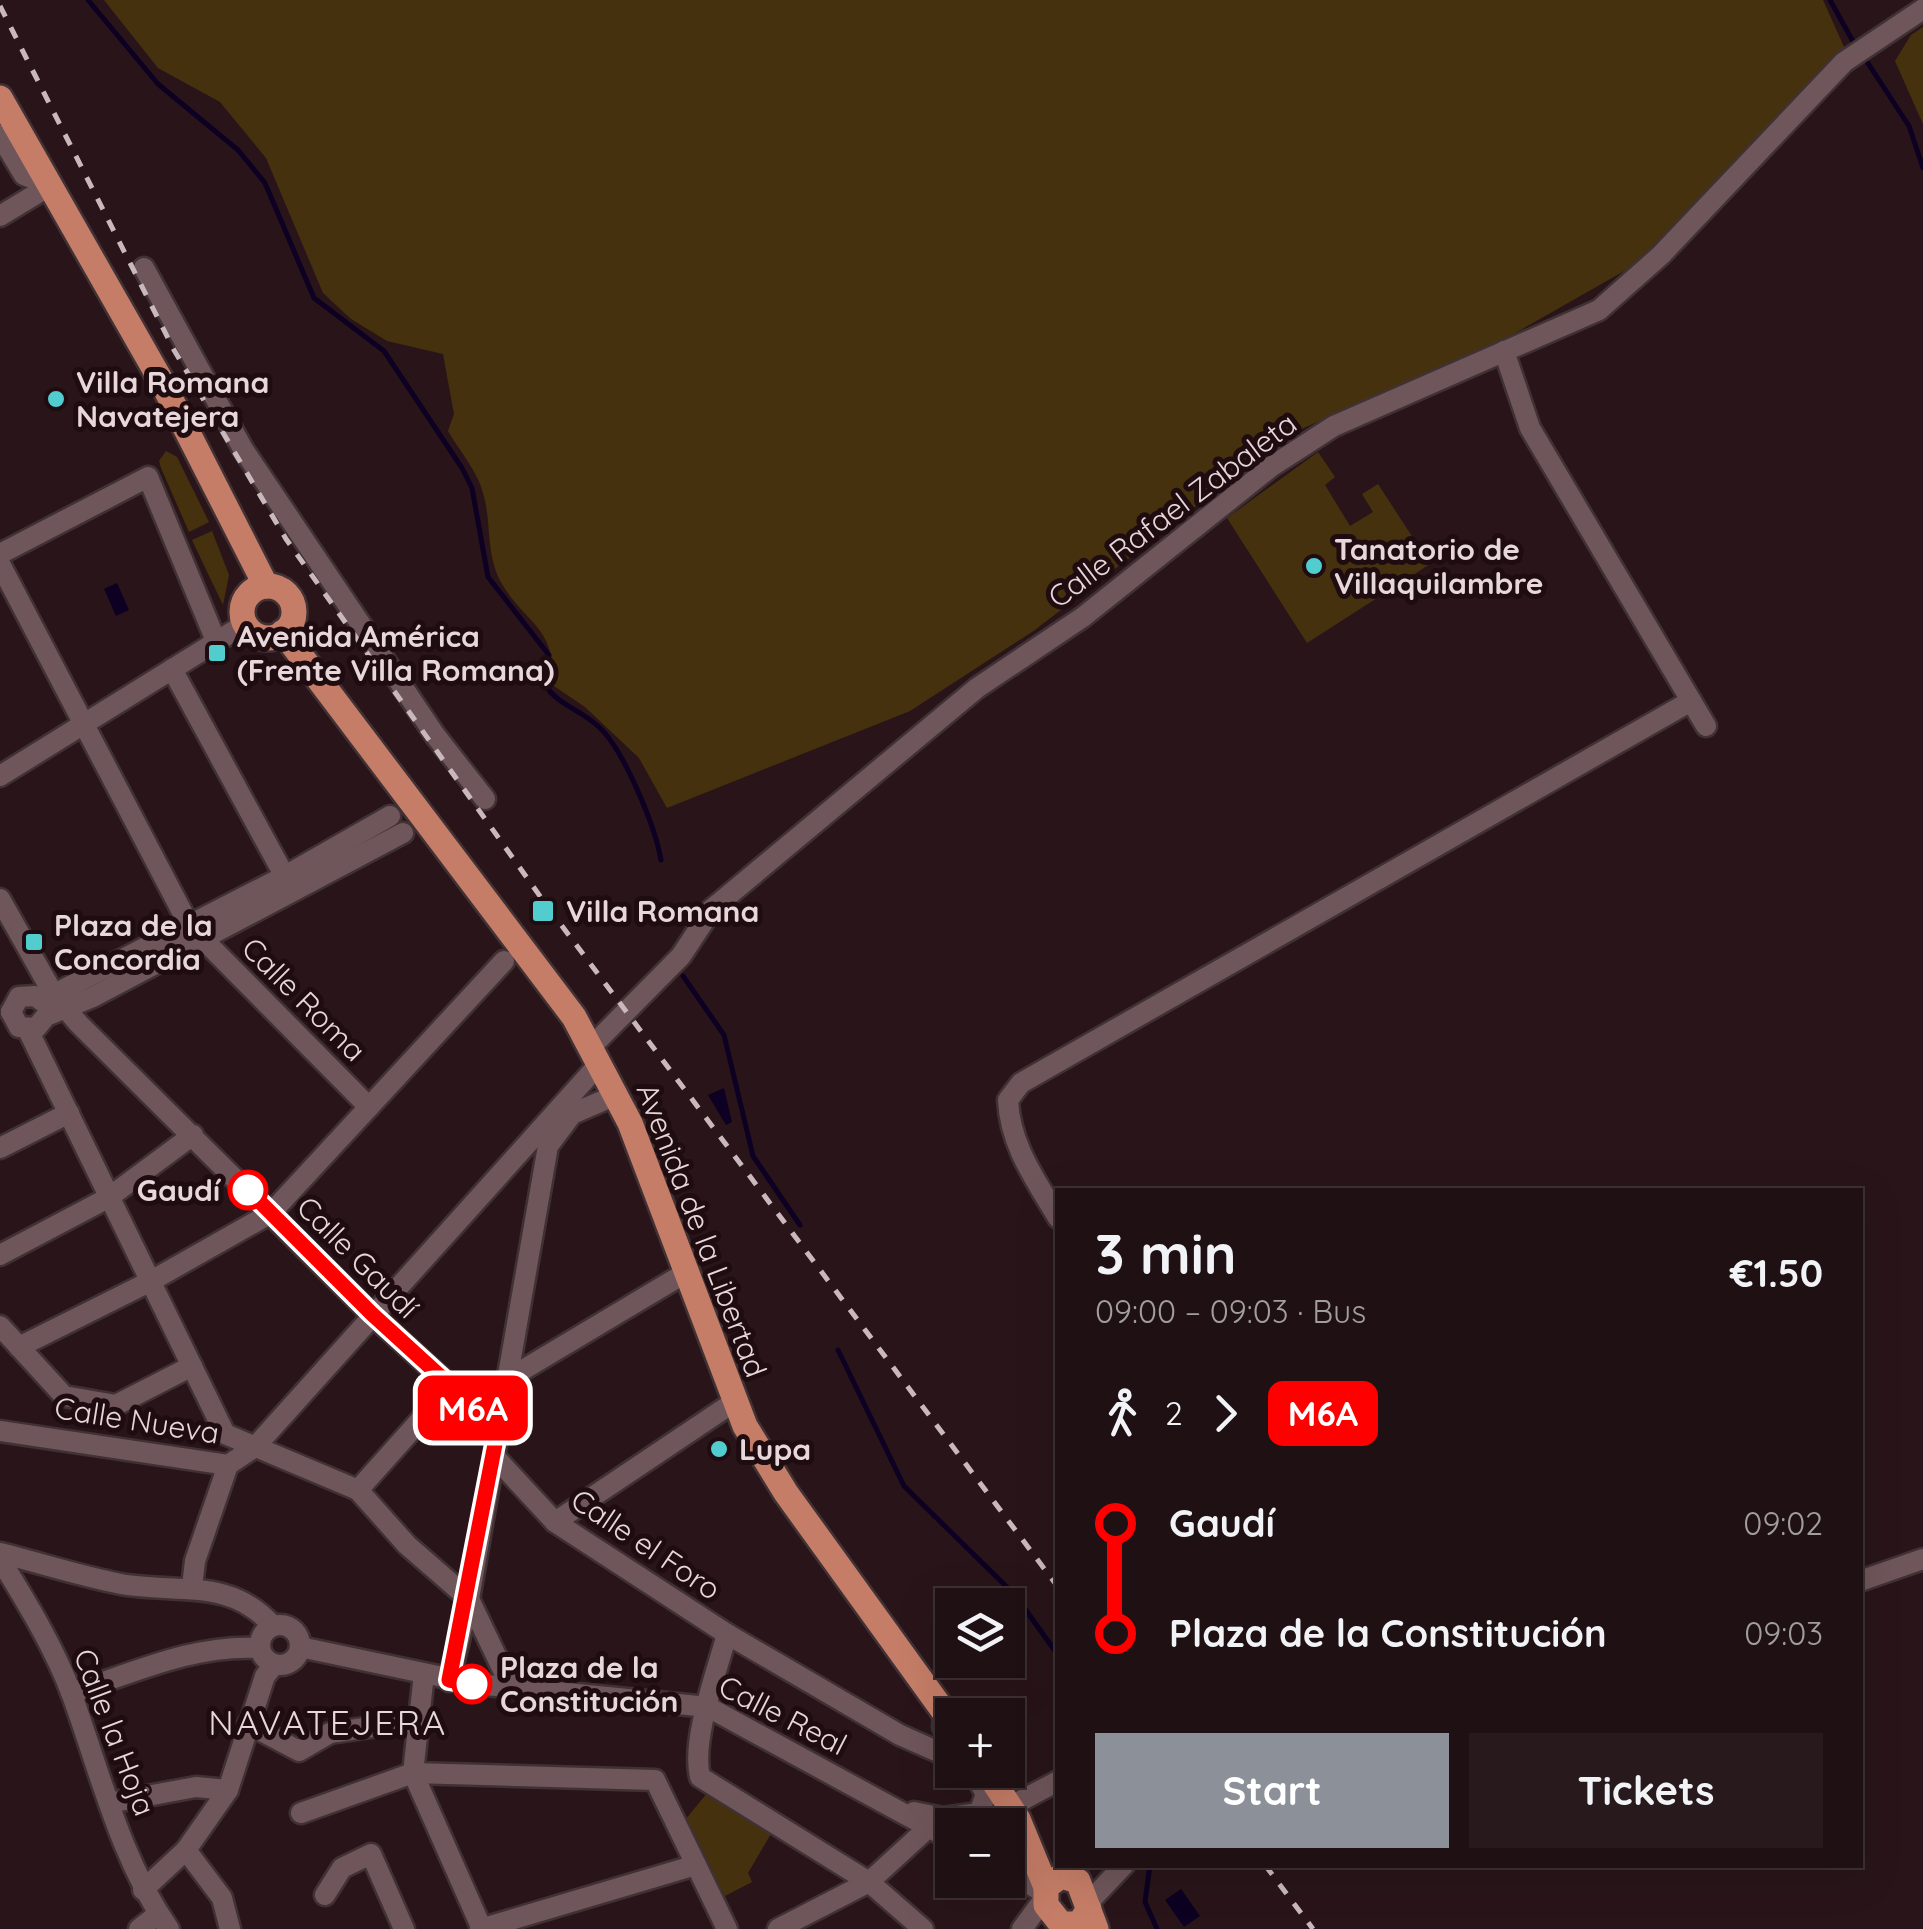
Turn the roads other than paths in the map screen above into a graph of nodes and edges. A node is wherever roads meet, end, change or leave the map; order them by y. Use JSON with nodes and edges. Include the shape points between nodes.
{"nodes":[{"id":1,"x":1923,"y":9,"type":"edge"},
{"id":2,"x":0,"y":98,"type":"edge"},
{"id":3,"x":0,"y":135,"type":"edge"},
{"id":4,"x":51,"y":185,"type":"junction"},
{"id":5,"x":0,"y":216,"type":"edge"},
{"id":6,"x":144,"y":268,"type":"dead end"},
{"id":7,"x":1504,"y":351,"type":"junction"},
{"id":8,"x":0,"y":554,"type":"edge"},
{"id":9,"x":0,"y":564,"type":"edge"},
{"id":10,"x":266,"y":586,"type":"junction"},
{"id":11,"x":245,"y":624,"type":"junction"},
{"id":12,"x":284,"y":632,"type":"junction"},
{"id":13,"x":216,"y":641,"type":"junction"},
{"id":14,"x":172,"y":668,"type":"junction"},
{"id":15,"x":1691,"y":701,"type":"junction"},
{"id":16,"x":84,"y":722,"type":"junction"},
{"id":17,"x":1706,"y":726,"type":"dead end"},
{"id":18,"x":0,"y":776,"type":"edge"},
{"id":19,"x":485,"y":799,"type":"dead end"},
{"id":20,"x":397,"y":825,"type":"dead end"},
{"id":21,"x":289,"y":884,"type":"junction"},
{"id":22,"x":0,"y":899,"type":"edge"},
{"id":23,"x":196,"y":932,"type":"junction"},
{"id":24,"x":504,"y":961,"type":"dead end"},
{"id":25,"x":51,"y":1005,"type":"junction"},
{"id":26,"x":12,"y":1019,"type":"edge"},
{"id":27,"x":0,"y":1038,"type":"edge"},
{"id":28,"x":595,"y":1055,"type":"junction"},
{"id":29,"x":616,"y":1095,"type":"junction"},
{"id":30,"x":369,"y":1107,"type":"junction"},
{"id":31,"x":69,"y":1114,"type":"junction"},
{"id":32,"x":552,"y":1116,"type":"junction"},
{"id":33,"x":193,"y":1135,"type":"junction"},
{"id":34,"x":548,"y":1146,"type":"junction"},
{"id":35,"x":0,"y":1148,"type":"edge"},
{"id":36,"x":514,"y":1158,"type":"junction"},
{"id":37,"x":542,"y":1182,"type":"junction"},
{"id":38,"x":108,"y":1198,"type":"junction"},
{"id":39,"x":271,"y":1213,"type":"junction"},
{"id":40,"x":1055,"y":1213,"type":"edge"},
{"id":41,"x":0,"y":1255,"type":"edge"},
{"id":42,"x":687,"y":1272,"type":"junction"},
{"id":43,"x":151,"y":1281,"type":"junction"},
{"id":44,"x":372,"y":1314,"type":"junction"},
{"id":45,"x":0,"y":1326,"type":"edge"},
{"id":46,"x":19,"y":1347,"type":"junction"},
{"id":47,"x":192,"y":1366,"type":"junction"},
{"id":48,"x":506,"y":1380,"type":"junction"},
{"id":49,"x":450,"y":1387,"type":"junction"},
{"id":50,"x":734,"y":1402,"type":"junction"},
{"id":51,"x":498,"y":1429,"type":"junction"},
{"id":52,"x":0,"y":1431,"type":"edge"},
{"id":53,"x":254,"y":1448,"type":"junction"},
{"id":54,"x":494,"y":1456,"type":"junction"},
{"id":55,"x":228,"y":1465,"type":"junction"},
{"id":56,"x":358,"y":1490,"type":"junction"},
{"id":57,"x":555,"y":1522,"type":"junction"},
{"id":58,"x":0,"y":1556,"type":"edge"},
{"id":59,"x":1923,"y":1559,"type":"edge"},
{"id":60,"x":1863,"y":1580,"type":"edge"},
{"id":61,"x":192,"y":1587,"type":"junction"},
{"id":62,"x":469,"y":1599,"type":"junction"},
{"id":63,"x":272,"y":1626,"type":"junction"},
{"id":64,"x":727,"y":1634,"type":"junction"},
{"id":65,"x":300,"y":1647,"type":"junction"},
{"id":66,"x":259,"y":1648,"type":"junction"},
{"id":67,"x":274,"y":1665,"type":"junction"},
{"id":68,"x":424,"y":1674,"type":"junction"},
{"id":69,"x":449,"y":1680,"type":"junction"},
{"id":70,"x":510,"y":1685,"type":"junction"},
{"id":71,"x":71,"y":1693,"type":"junction"},
{"id":72,"x":935,"y":1700,"type":"edge"},
{"id":73,"x":708,"y":1707,"type":"junction"},
{"id":74,"x":419,"y":1720,"type":"junction"},
{"id":75,"x":248,"y":1724,"type":"junction"},
{"id":76,"x":935,"y":1750,"type":"edge"},
{"id":77,"x":413,"y":1773,"type":"junction"},
{"id":78,"x":1055,"y":1783,"type":"edge"},
{"id":79,"x":984,"y":1788,"type":"edge"},
{"id":80,"x":993,"y":1788,"type":"edge"},
{"id":81,"x":228,"y":1790,"type":"junction"},
{"id":82,"x":109,"y":1803,"type":"junction"},
{"id":83,"x":1011,"y":1808,"type":"edge"},
{"id":84,"x":1021,"y":1808,"type":"edge"},
{"id":85,"x":903,"y":1810,"type":"junction"},
{"id":86,"x":301,"y":1813,"type":"dead end"},
{"id":87,"x":929,"y":1827,"type":"junction"},
{"id":88,"x":1025,"y":1829,"type":"edge"},
{"id":89,"x":935,"y":1830,"type":"edge"},
{"id":90,"x":186,"y":1850,"type":"junction"},
{"id":91,"x":696,"y":1865,"type":"junction"},
{"id":92,"x":1117,"y":1868,"type":"edge"},
{"id":93,"x":1025,"y":1879,"type":"edge"},
{"id":94,"x":869,"y":1882,"type":"junction"},
{"id":95,"x":143,"y":1890,"type":"junction"},
{"id":96,"x":325,"y":1894,"type":"dead end"},
{"id":97,"x":1067,"y":1901,"type":"edge"},
{"id":98,"x":164,"y":1921,"type":"edge"},
{"id":99,"x":139,"y":1929,"type":"edge"},
{"id":100,"x":230,"y":1929,"type":"edge"},
{"id":101,"x":404,"y":1929,"type":"edge"},
{"id":102,"x":481,"y":1929,"type":"edge"},
{"id":103,"x":727,"y":1929,"type":"edge"},
{"id":104,"x":778,"y":1929,"type":"edge"},
{"id":105,"x":923,"y":1929,"type":"edge"},
{"id":106,"x":1022,"y":1929,"type":"edge"}],
"edges":[{"from":1,"to":7,"type":"street","name":"Calle Rafael Zabaleta","via":[[1860,52],[1599,310]]},
{"from":2,"to":4,"type":"main road"},
{"from":3,"to":4,"type":"street","via":[[24,175]]},
{"from":4,"to":5,"type":"street"},
{"from":4,"to":10,"type":"main road"},
{"from":6,"to":19,"type":"street","via":[[244,449]]},
{"from":7,"to":15,"type":"street","via":[[1530,428]]},
{"from":7,"to":28,"type":"street","name":"Calle Rafael Zabaleta","via":[[1334,426],[1272,466],[1083,617],[978,688],[712,910]]},
{"from":8,"to":13,"type":"street","via":[[148,477]]},
{"from":9,"to":16,"type":"street","name":"Calle Roma"},
{"from":10,"to":11,"type":"main road","via":[[246,598]]},
{"from":10,"to":12,"type":"main road","via":[[292,602],[293,619]]},
{"from":11,"to":12,"type":"main road","via":[[262,637]]},
{"from":11,"to":13,"type":"street"},
{"from":12,"to":28,"type":"main road","name":"Avenida de la Libertad"},
{"from":13,"to":14,"type":"street"},
{"from":14,"to":16,"type":"street"},
{"from":14,"to":21,"type":"street"},
{"from":15,"to":17,"type":"street"},
{"from":15,"to":40,"type":"street","via":[[1022,1083],[1008,1100],[1009,1121]]},
{"from":16,"to":18,"type":"street"},
{"from":16,"to":23,"type":"street","name":"Calle Roma"},
{"from":20,"to":21,"type":"street"},
{"from":21,"to":23,"type":"street"},
{"from":22,"to":25,"type":"street","name":"Calle Gaudí"},
{"from":23,"to":25,"type":"street"},
{"from":23,"to":30,"type":"street","name":"Calle Roma"},
{"from":24,"to":30,"type":"street"},
{"from":25,"to":26,"type":"street","via":[[42,1023]]},
{"from":25,"to":26,"type":"street","via":[[35,996],[19,998]]},
{"from":25,"to":33,"type":"street","name":"Calle Gaudí"},
{"from":26,"to":27,"type":"street"},
{"from":26,"to":31,"type":"street"},
{"from":28,"to":29,"type":"main road","name":"Avenida de la Libertad"},
{"from":28,"to":32,"type":"street","name":"Calle Rafael Zabaleta"},
{"from":29,"to":34,"type":"street","via":[[572,1114]]},
{"from":29,"to":42,"type":"main road","name":"Avenida de la Libertad"},
{"from":30,"to":39,"type":"street"},
{"from":31,"to":35,"type":"street"},
{"from":31,"to":38,"type":"street"},
{"from":32,"to":34,"type":"street"},
{"from":32,"to":36,"type":"street","name":"Calle Rafael Zabaleta"},
{"from":33,"to":38,"type":"street"},
{"from":33,"to":39,"type":"street","name":"Calle Gaudí"},
{"from":34,"to":37,"type":"street"},
{"from":36,"to":37,"type":"street"},
{"from":36,"to":44,"type":"street","name":"Calle Rafael Zabaleta"},
{"from":37,"to":48,"type":"street"},
{"from":38,"to":41,"type":"street"},
{"from":38,"to":43,"type":"street"},
{"from":39,"to":43,"type":"street"},
{"from":39,"to":44,"type":"street","name":"Calle Gaudí"},
{"from":42,"to":48,"type":"street"},
{"from":42,"to":50,"type":"main road","name":"Avenida de la Libertad"},
{"from":43,"to":46,"type":"street"},
{"from":43,"to":47,"type":"street"},
{"from":44,"to":49,"type":"street","name":"Calle Gaudí"},
{"from":44,"to":53,"type":"street","name":"Calle Rafael Zabaleta"},
{"from":45,"to":46,"type":"street"},
{"from":46,"to":47,"type":"street","via":[[64,1396],[116,1405]]},
{"from":47,"to":53,"type":"street","via":[[225,1434]]},
{"from":48,"to":51,"type":"street"},
{"from":49,"to":51,"type":"street","name":"Calle Gaudí"},
{"from":49,"to":56,"type":"street"},
{"from":50,"to":57,"type":"street"},
{"from":50,"to":72,"type":"main road","name":"Avenida de la Libertad","via":[[786,1493]]},
{"from":51,"to":54,"type":"street"},
{"from":52,"to":55,"type":"street","name":"Calle Nueva"},
{"from":53,"to":55,"type":"street","name":"Calle Nueva"},
{"from":53,"to":56,"type":"street","name":"Calle Nueva"},
{"from":54,"to":57,"type":"street","name":"Calle el Foro"},
{"from":54,"to":62,"type":"street"},
{"from":55,"to":61,"type":"street"},
{"from":56,"to":62,"type":"street","name":"Calle Nueva"},
{"from":57,"to":64,"type":"street","name":"Calle el Foro"},
{"from":58,"to":61,"type":"street","via":[[122,1584]]},
{"from":58,"to":71,"type":"street","name":"Calle la Hoja"},
{"from":59,"to":60,"type":"street"},
{"from":61,"to":63,"type":"street","via":[[227,1592]]},
{"from":62,"to":69,"type":"street"},
{"from":62,"to":70,"type":"street"},
{"from":63,"to":65,"type":"street","via":[[290,1628]]},
{"from":63,"to":66,"type":"street"},
{"from":64,"to":73,"type":"street","name":"Calle el Foro"},
{"from":64,"to":76,"type":"street","name":"Calle el Foro"},
{"from":65,"to":67,"type":"street","via":[[294,1661]]},
{"from":65,"to":68,"type":"street"},
{"from":66,"to":67,"type":"street"},
{"from":66,"to":71,"type":"street","via":[[198,1651]]},
{"from":67,"to":75,"type":"street"},
{"from":68,"to":69,"type":"street"},
{"from":68,"to":74,"type":"street"},
{"from":69,"to":70,"type":"street"},
{"from":70,"to":73,"type":"street","name":"Calle Real"},
{"from":71,"to":82,"type":"street","name":"Calle la Hoja"},
{"from":73,"to":85,"type":"street","name":"Calle Real"},
{"from":73,"to":94,"type":"street","name":"Calle el Foro","via":[[700,1776]]},
{"from":74,"to":75,"type":"street","via":[[330,1734],[299,1751]]},
{"from":74,"to":77,"type":"street"},
{"from":75,"to":81,"type":"street"},
{"from":77,"to":86,"type":"street"},
{"from":77,"to":91,"type":"street","via":[[655,1780]]},
{"from":77,"to":102,"type":"street"},
{"from":78,"to":84,"type":"street"},
{"from":79,"to":85,"type":"street","name":"Calle Real","via":[[979,1814],[943,1818]]},
{"from":80,"to":83,"type":"main road"},
{"from":81,"to":82,"type":"street","via":[[196,1786]]},
{"from":81,"to":90,"type":"street"},
{"from":82,"to":95,"type":"street","name":"Calle la Hoja"},
{"from":85,"to":87,"type":"street","name":"Calle Real"},
{"from":87,"to":89,"type":"street","name":"Calle Real"},
{"from":87,"to":94,"type":"street"},
{"from":88,"to":97,"type":"main road"},
{"from":90,"to":95,"type":"street"},
{"from":90,"to":100,"type":"street","via":[[222,1898]]},
{"from":91,"to":102,"type":"street"},
{"from":91,"to":103,"type":"street"},
{"from":92,"to":97,"type":"street"},
{"from":93,"to":97,"type":"street"},
{"from":94,"to":104,"type":"street"},
{"from":94,"to":105,"type":"street"},
{"from":95,"to":98,"type":"street","name":"Calle la Hoja"},
{"from":96,"to":101,"type":"street","via":[[342,1868],[371,1854]]},
{"from":97,"to":106,"type":"street"},
{"from":98,"to":99,"type":"street"}]}
